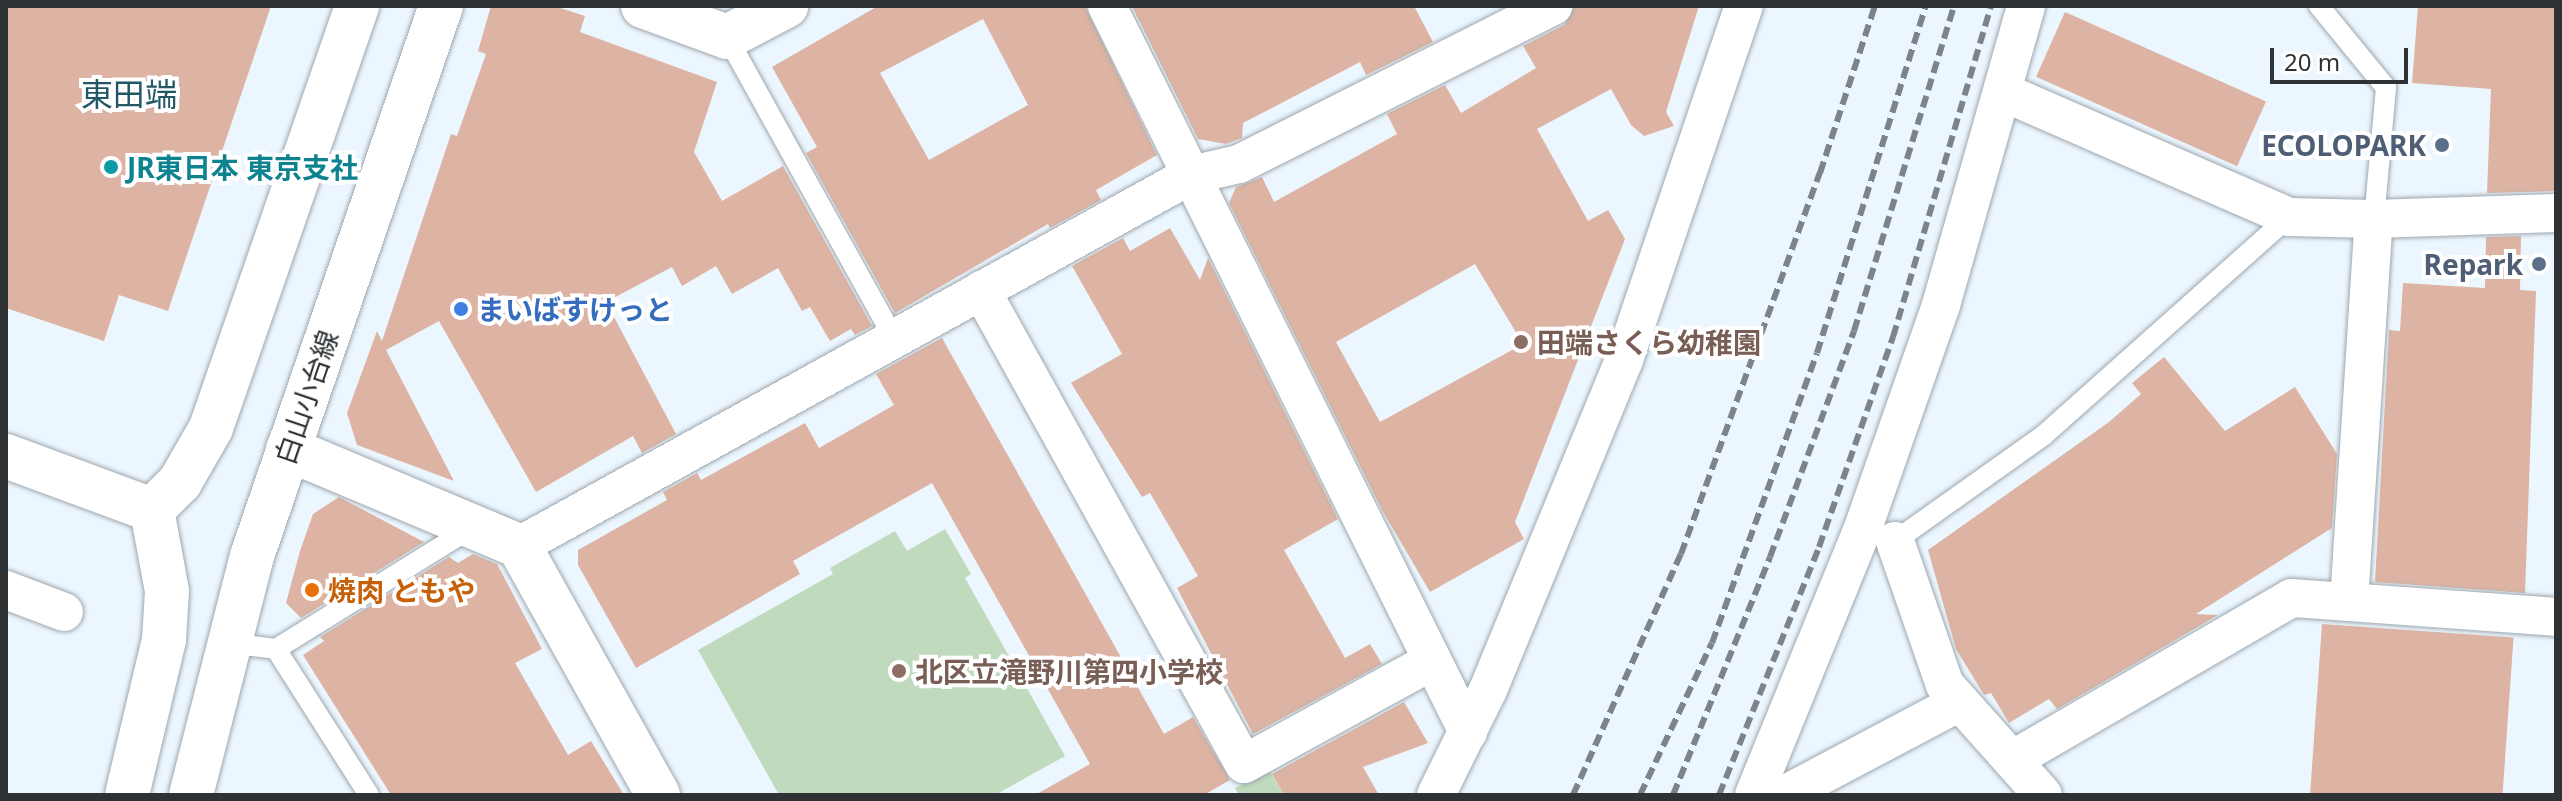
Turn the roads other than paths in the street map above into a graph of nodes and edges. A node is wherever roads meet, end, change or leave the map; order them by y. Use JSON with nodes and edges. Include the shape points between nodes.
{"nodes":[{"id":1,"x":357,"y":6,"type":"edge"},
{"id":2,"x":441,"y":6,"type":"edge"},
{"id":3,"x":643,"y":6,"type":"edge"},
{"id":4,"x":786,"y":6,"type":"edge"},
{"id":5,"x":1107,"y":6,"type":"edge"},
{"id":6,"x":1553,"y":6,"type":"edge"},
{"id":7,"x":1744,"y":6,"type":"edge"},
{"id":8,"x":2026,"y":6,"type":"edge"},
{"id":9,"x":2319,"y":6,"type":"edge"},
{"id":10,"x":727,"y":37,"type":"junction"},
{"id":11,"x":2003,"y":92,"type":"junction"},
{"id":12,"x":1191,"y":175,"type":"junction"},
{"id":13,"x":2556,"y":213,"type":"edge"},
{"id":14,"x":2289,"y":217,"type":"junction"},
{"id":15,"x":2374,"y":219,"type":"junction"},
{"id":16,"x":981,"y":290,"type":"junction"},
{"id":17,"x":893,"y":337,"type":"junction"},
{"id":18,"x":288,"y":449,"type":"junction"},
{"id":19,"x":6,"y":456,"type":"edge"},
{"id":20,"x":152,"y":510,"type":"junction"},
{"id":21,"x":473,"y":527,"type":"junction"},
{"id":22,"x":1879,"y":535,"type":"junction"},
{"id":23,"x":519,"y":546,"type":"junction"},
{"id":24,"x":6,"y":590,"type":"edge"},
{"id":25,"x":2349,"y":602,"type":"junction"},
{"id":26,"x":64,"y":612,"type":"dead end"},
{"id":27,"x":2556,"y":617,"type":"edge"},
{"id":28,"x":228,"y":643,"type":"junction"},
{"id":29,"x":276,"y":649,"type":"junction"},
{"id":30,"x":1432,"y":661,"type":"junction"},
{"id":31,"x":1960,"y":702,"type":"junction"},
{"id":32,"x":1468,"y":732,"type":"junction"},
{"id":33,"x":2012,"y":760,"type":"junction"},
{"id":34,"x":127,"y":795,"type":"edge"},
{"id":35,"x":191,"y":795,"type":"edge"},
{"id":36,"x":369,"y":795,"type":"edge"},
{"id":37,"x":658,"y":795,"type":"edge"},
{"id":38,"x":1436,"y":795,"type":"edge"},
{"id":39,"x":1754,"y":795,"type":"edge"},
{"id":40,"x":1784,"y":795,"type":"edge"},
{"id":41,"x":2043,"y":795,"type":"edge"}],
"edges":[{"from":1,"to":20,"type":"main road","via":[[211,428],[180,482]]},
{"from":2,"to":18,"type":"main road","name":"白山小台線"},
{"from":3,"to":10,"type":"main road"},
{"from":4,"to":10,"type":"main road"},
{"from":5,"to":12,"type":"street"},
{"from":6,"to":12,"type":"street","via":[[1239,164]]},
{"from":7,"to":32,"type":"street","via":[[1624,360]]},
{"from":8,"to":11,"type":"street"},
{"from":9,"to":15,"type":"lane","via":[[2386,88]]},
{"from":10,"to":17,"type":"lane"},
{"from":11,"to":14,"type":"street"},
{"from":11,"to":22,"type":"street"},
{"from":12,"to":16,"type":"street"},
{"from":12,"to":30,"type":"street"},
{"from":13,"to":15,"type":"street"},
{"from":14,"to":15,"type":"street"},
{"from":14,"to":22,"type":"lane","via":[[2044,435]]},
{"from":15,"to":25,"type":"street"},
{"from":16,"to":17,"type":"street"},
{"from":16,"to":30,"type":"street","via":[[1244,764]]},
{"from":17,"to":23,"type":"street"},
{"from":18,"to":21,"type":"main road"},
{"from":18,"to":28,"type":"main road","name":"白山小台線"},
{"from":19,"to":20,"type":"main road"},
{"from":20,"to":34,"type":"main road","via":[[167,591],[164,640]]},
{"from":21,"to":23,"type":"main road"},
{"from":21,"to":29,"type":"lane"},
{"from":22,"to":31,"type":"street","via":[[1945,685]]},
{"from":22,"to":39,"type":"street"},
{"from":23,"to":37,"type":"main road"},
{"from":24,"to":26,"type":"street"},
{"from":25,"to":27,"type":"street"},
{"from":25,"to":33,"type":"street","via":[[2292,598]]},
{"from":28,"to":29,"type":"lane"},
{"from":28,"to":35,"type":"main road","name":"白山小台線"},
{"from":29,"to":36,"type":"lane"},
{"from":30,"to":32,"type":"street"},
{"from":31,"to":33,"type":"street"},
{"from":31,"to":40,"type":"street"},
{"from":32,"to":38,"type":"street"},
{"from":33,"to":41,"type":"street"}]}
